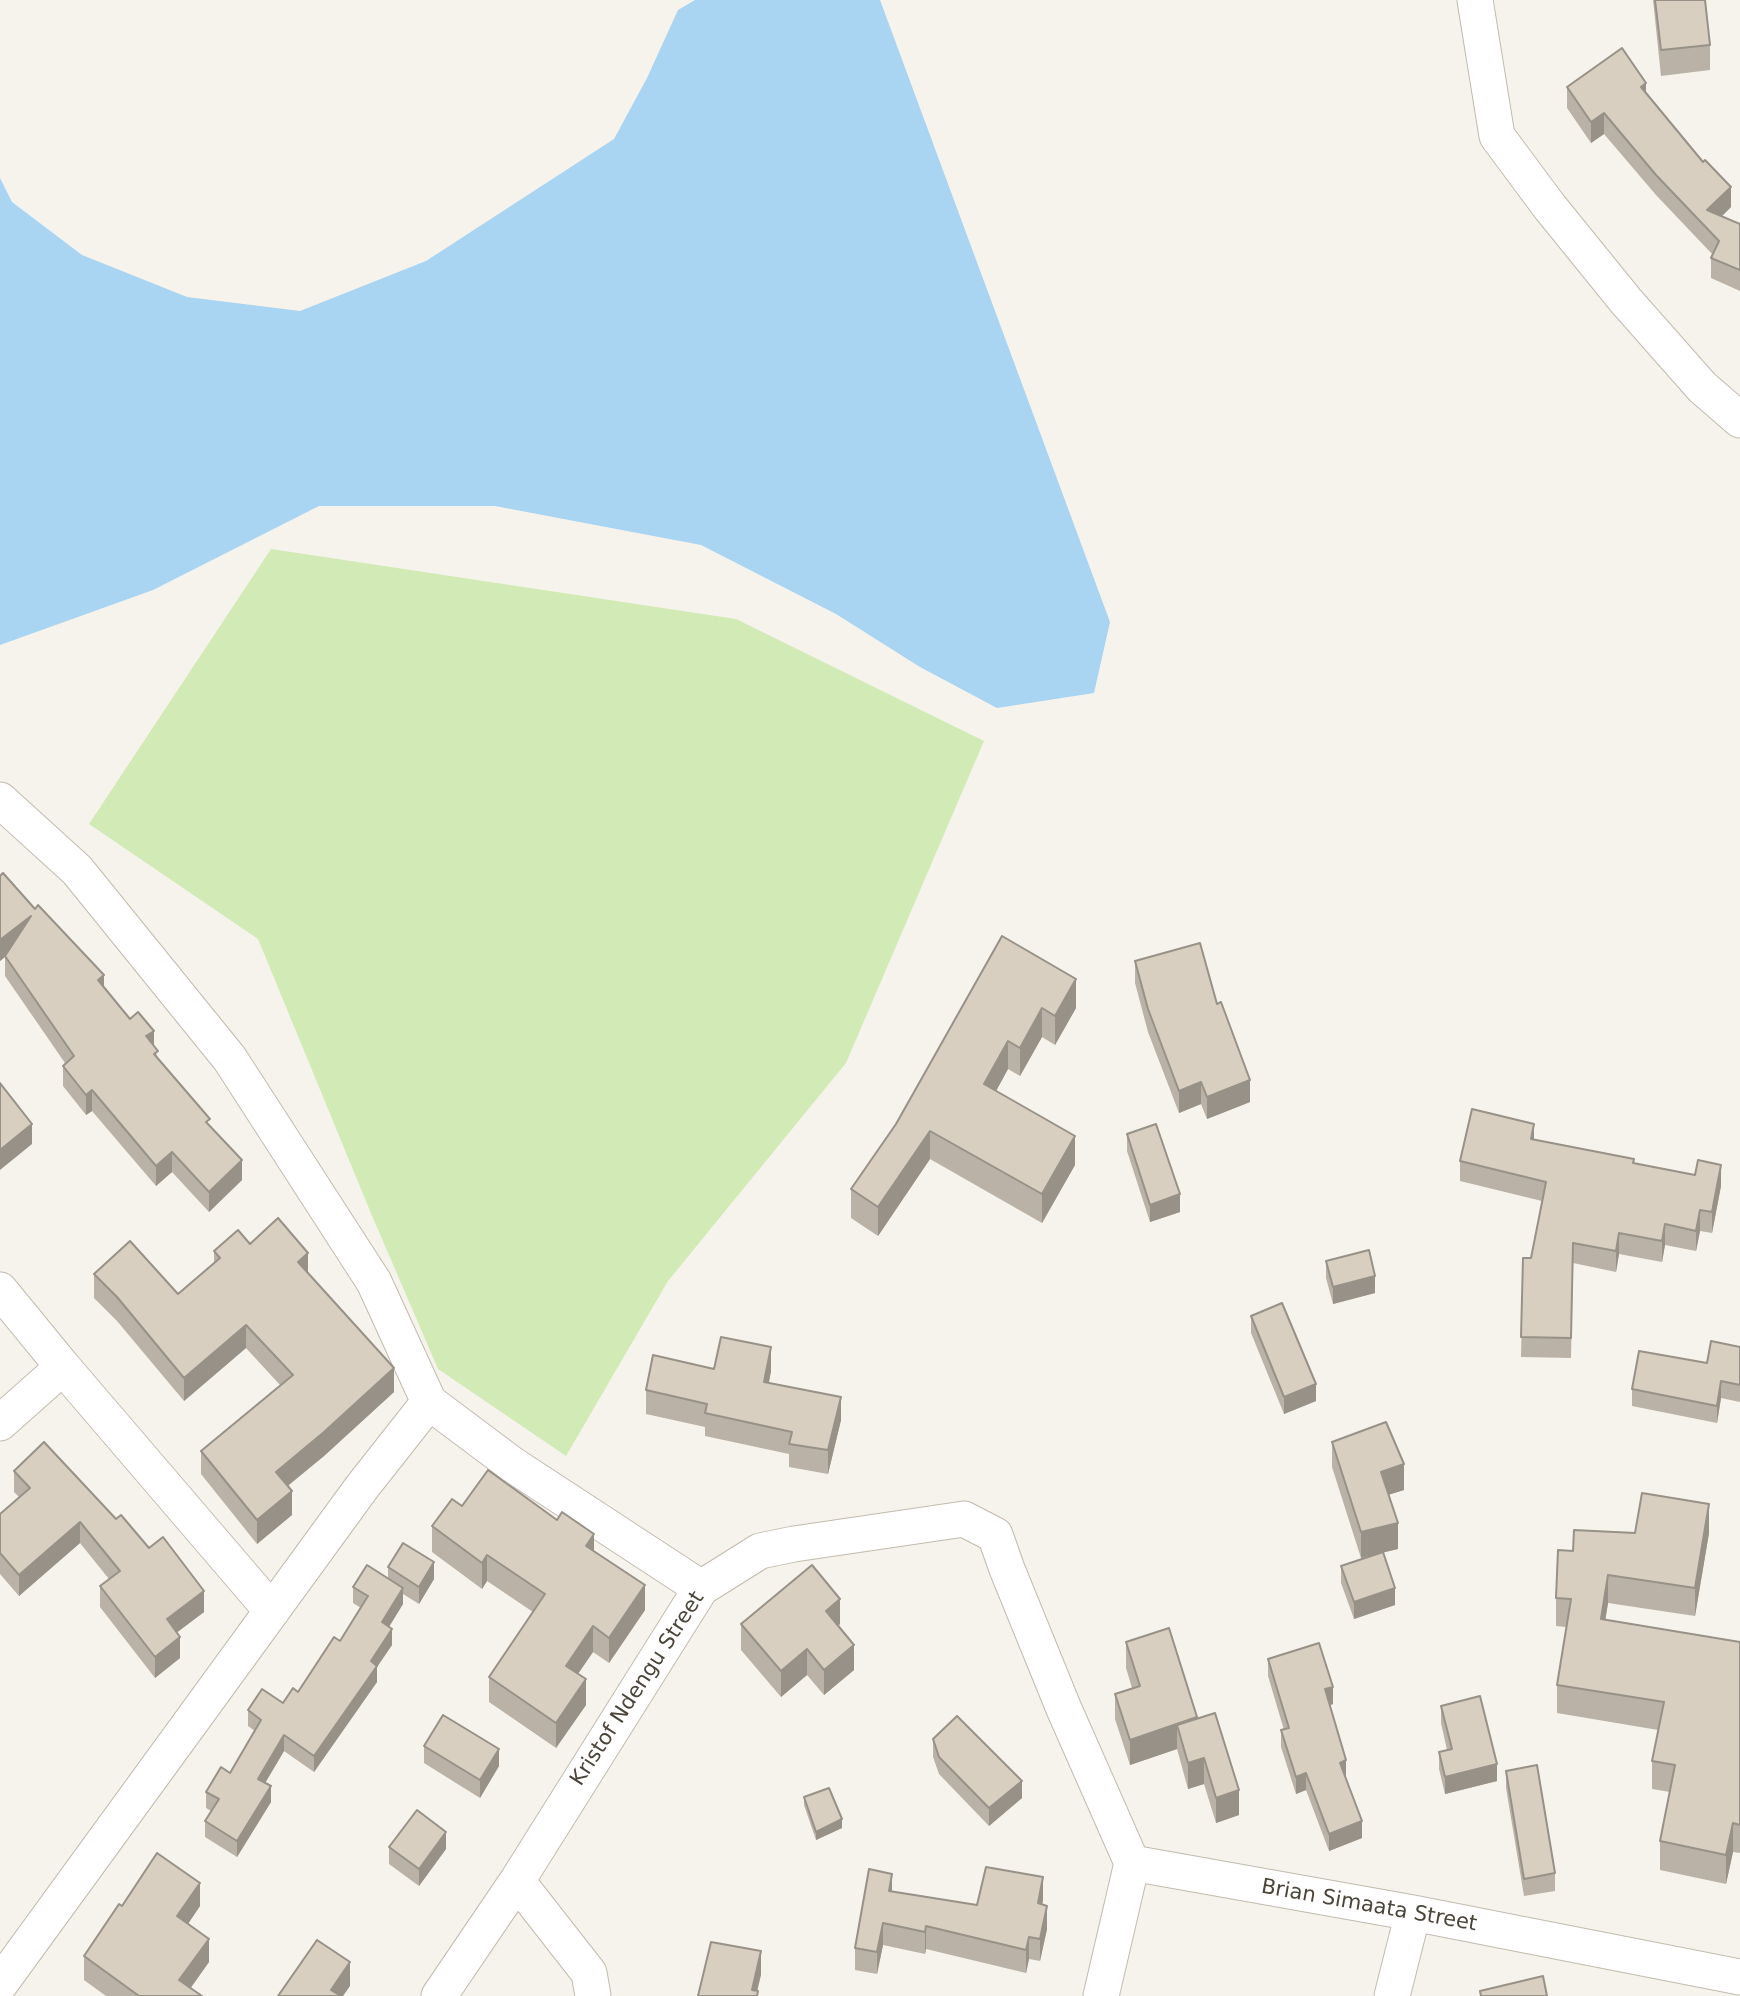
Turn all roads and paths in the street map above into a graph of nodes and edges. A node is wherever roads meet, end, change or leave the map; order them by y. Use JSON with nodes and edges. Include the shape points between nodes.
{"nodes":[{"id":1,"x":1475,"y":0,"type":"edge"},
{"id":2,"x":1740,"y":420,"type":"edge"},
{"id":3,"x":0,"y":800,"type":"edge"},
{"id":4,"x":0,"y":1290,"type":"edge"},
{"id":5,"x":64,"y":1367,"type":"junction"},
{"id":6,"x":429,"y":1402,"type":"junction"},
{"id":7,"x":0,"y":1423,"type":"edge"},
{"id":8,"x":701,"y":1588,"type":"junction"},
{"id":9,"x":272,"y":1611,"type":"junction"},
{"id":10,"x":1132,"y":1863,"type":"junction"},
{"id":11,"x":517,"y":1881,"type":"junction"},
{"id":12,"x":1413,"y":1913,"type":"junction"},
{"id":13,"x":1740,"y":1978,"type":"edge"},
{"id":14,"x":0,"y":1984,"type":"edge"},
{"id":15,"x":439,"y":1996,"type":"edge"},
{"id":16,"x":593,"y":1996,"type":"edge"},
{"id":17,"x":1101,"y":1996,"type":"edge"},
{"id":18,"x":1392,"y":1996,"type":"edge"}],
"edges":[{"from":1,"to":2,"type":"street","via":[[1497,136],[1626,301],[1702,387]]},
{"from":3,"to":6,"type":"street","via":[[77,870],[229,1059],[374,1282]]},
{"from":4,"to":5,"type":"street"},
{"from":5,"to":7,"type":"street"},
{"from":5,"to":9,"type":"street"},
{"from":6,"to":8,"type":"street","via":[[513,1465]]},
{"from":6,"to":9,"type":"street"},
{"from":8,"to":10,"type":"street","name":"Kristof Ndengu Street","via":[[760,1551],[794,1544],[964,1519],[995,1535]]},
{"from":8,"to":11,"type":"street","name":"Kristof Ndengu Street"},
{"from":9,"to":14,"type":"street"},
{"from":10,"to":12,"type":"street","name":"Brian Simaata Street"},
{"from":10,"to":17,"type":"street"},
{"from":11,"to":15,"type":"street","name":"Kristof Ndengu Street"},
{"from":11,"to":16,"type":"street","via":[[589,1973]]},
{"from":12,"to":13,"type":"street","name":"Brian Simaata Street"},
{"from":12,"to":18,"type":"street"}]}
